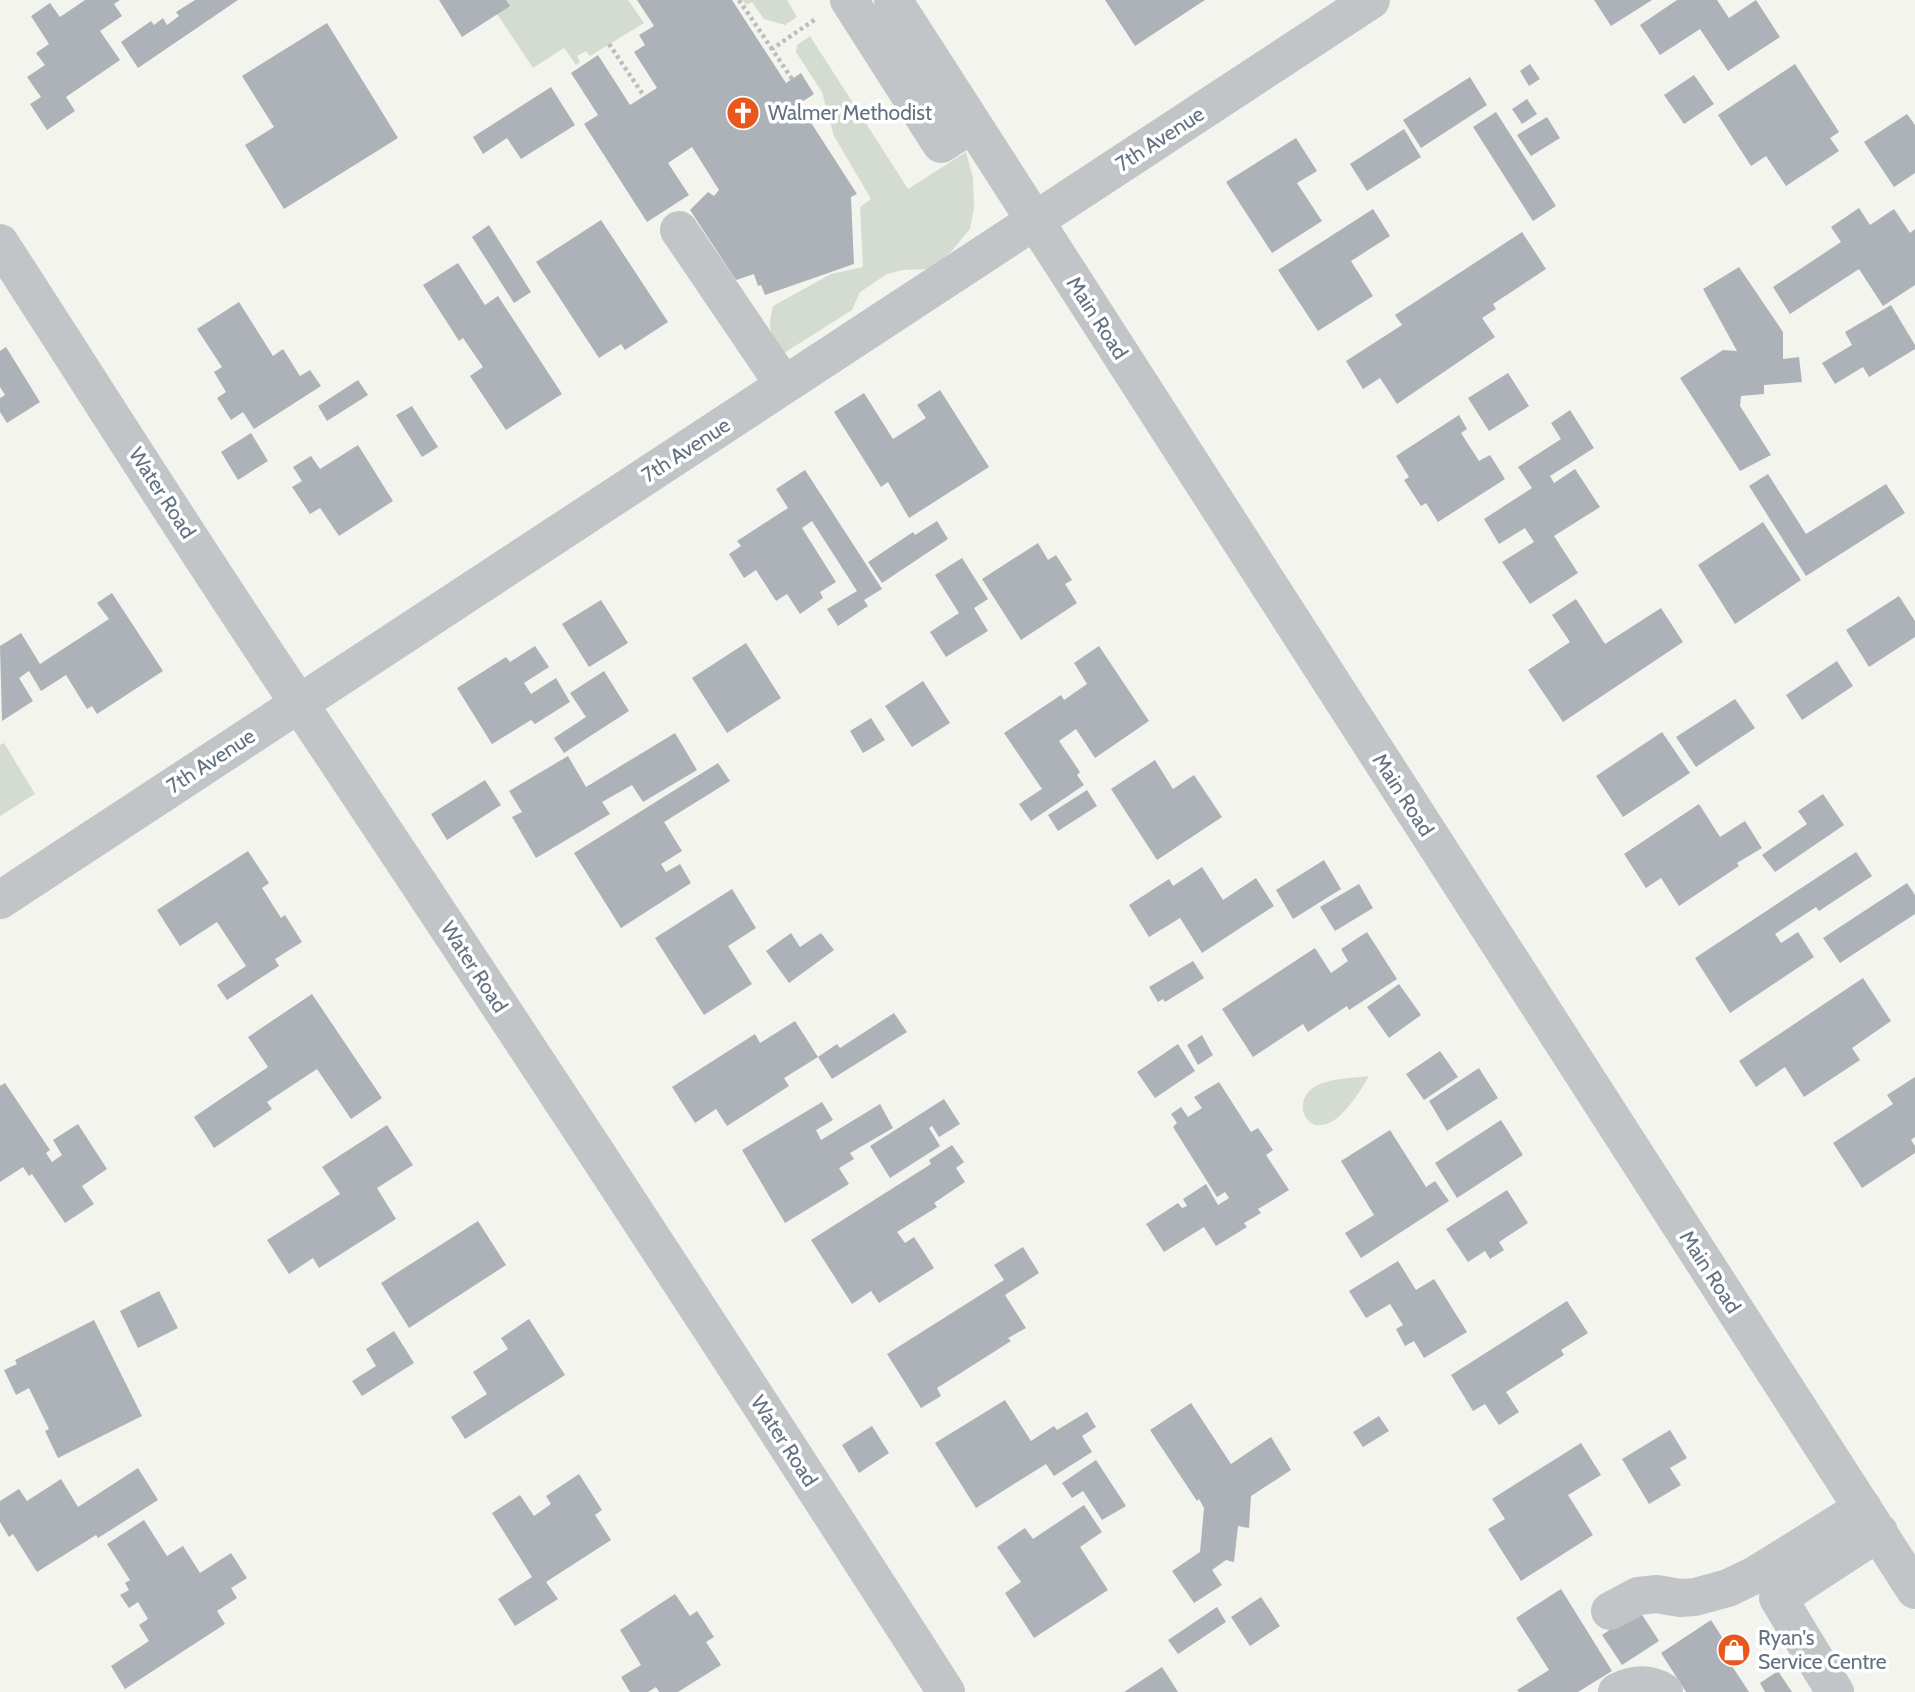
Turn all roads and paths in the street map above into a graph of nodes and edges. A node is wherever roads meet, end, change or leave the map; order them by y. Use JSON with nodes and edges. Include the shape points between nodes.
{"nodes":[{"id":1,"x":739,"y":0,"type":"edge"},
{"id":2,"x":892,"y":0,"type":"edge"},
{"id":3,"x":1371,"y":0,"type":"edge"},
{"id":4,"x":836,"y":7,"type":"edge"},
{"id":5,"x":609,"y":44,"type":"dead end"},
{"id":6,"x":772,"y":49,"type":"junction"},
{"id":7,"x":792,"y":79,"type":"dead end"},
{"id":8,"x":644,"y":96,"type":"dead end"},
{"id":9,"x":972,"y":124,"type":"junction"},
{"id":10,"x":1034,"y":221,"type":"junction"},
{"id":11,"x":679,"y":230,"type":"dead end"},
{"id":12,"x":0,"y":243,"type":"edge"},
{"id":13,"x":785,"y":385,"type":"junction"},
{"id":14,"x":299,"y":704,"type":"junction"},
{"id":15,"x":0,"y":900,"type":"edge"},
{"id":16,"x":1871,"y":1520,"type":"junction"},
{"id":17,"x":1915,"y":1590,"type":"edge"},
{"id":18,"x":1610,"y":1611,"type":"dead end"},
{"id":19,"x":946,"y":1692,"type":"edge"},
{"id":20,"x":1617,"y":1692,"type":"edge"},
{"id":21,"x":1664,"y":1692,"type":"edge"},
{"id":22,"x":1835,"y":1692,"type":"edge"}],
"edges":[{"from":1,"to":6,"type":"path"},
{"from":2,"to":9,"type":"street","name":"Main Road"},
{"from":3,"to":10,"type":"street","name":"7th Avenue"},
{"from":4,"to":6,"type":"path"},
{"from":4,"to":9,"type":"street","via":[[941,144]]},
{"from":5,"to":8,"type":"path"},
{"from":6,"to":7,"type":"path"},
{"from":9,"to":10,"type":"street","name":"Main Road"},
{"from":10,"to":13,"type":"street","name":"7th Avenue"},
{"from":10,"to":16,"type":"street","name":"Main Road"},
{"from":11,"to":13,"type":"street"},
{"from":12,"to":14,"type":"street","name":"Water Road"},
{"from":13,"to":14,"type":"street","name":"7th Avenue"},
{"from":14,"to":15,"type":"street","name":"7th Avenue"},
{"from":14,"to":19,"type":"street","name":"Water Road"},
{"from":16,"to":17,"type":"street","name":"Main Road"},
{"from":16,"to":18,"type":"street","via":[[1728,1588],[1695,1597],[1638,1596]]},
{"from":16,"to":22,"type":"street","via":[[1778,1598]]},
{"from":20,"to":21,"type":"street","via":[[1645,1685]]}]}
